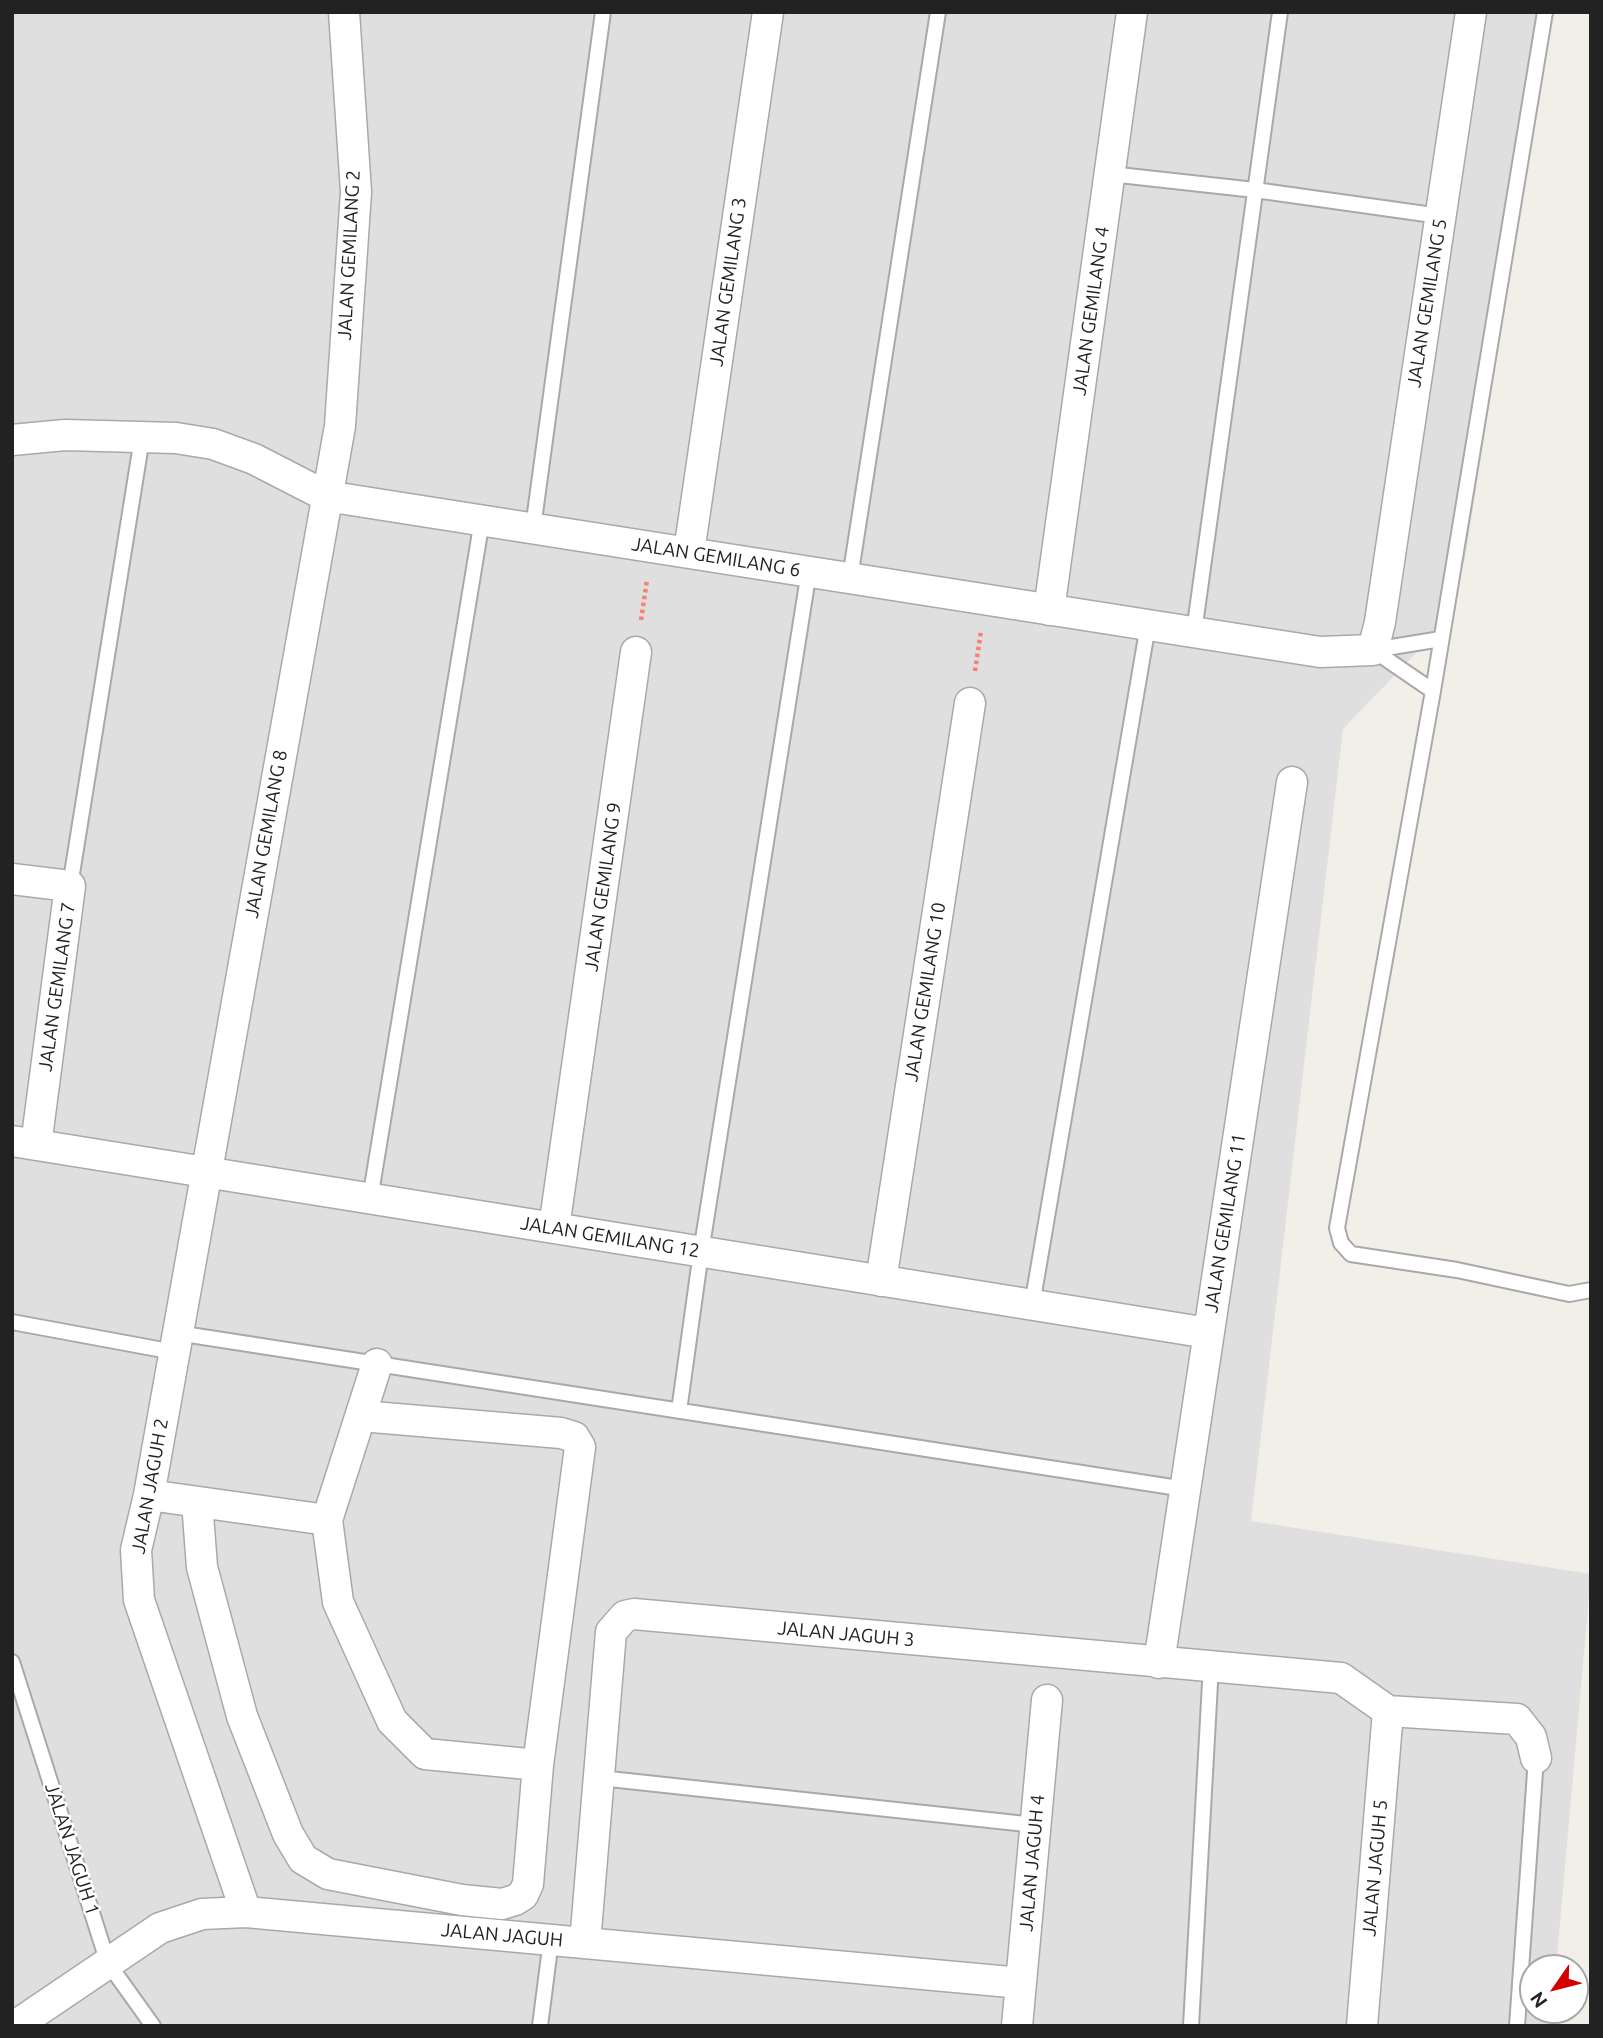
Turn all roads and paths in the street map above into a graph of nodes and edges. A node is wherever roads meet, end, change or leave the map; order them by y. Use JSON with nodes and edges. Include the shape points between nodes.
{"nodes":[{"id":1,"x":344,"y":12,"type":"edge"},
{"id":2,"x":603,"y":12,"type":"edge"},
{"id":3,"x":768,"y":12,"type":"edge"},
{"id":4,"x":939,"y":12,"type":"edge"},
{"id":5,"x":1132,"y":12,"type":"edge"},
{"id":6,"x":1280,"y":12,"type":"edge"},
{"id":7,"x":1471,"y":12,"type":"edge"},
{"id":8,"x":1545,"y":12,"type":"edge"},
{"id":9,"x":1110,"y":174,"type":"junction"},
{"id":10,"x":1255,"y":190,"type":"junction"},
{"id":11,"x":1440,"y":216,"type":"junction"},
{"id":12,"x":142,"y":438,"type":"junction"},
{"id":13,"x":12,"y":440,"type":"edge"},
{"id":14,"x":326,"y":496,"type":"junction"},
{"id":15,"x":482,"y":520,"type":"junction"},
{"id":16,"x":533,"y":528,"type":"junction"},
{"id":17,"x":651,"y":547,"type":"junction"},
{"id":18,"x":689,"y":552,"type":"junction"},
{"id":19,"x":809,"y":571,"type":"junction"},
{"id":20,"x":850,"y":578,"type":"junction"},
{"id":21,"x":986,"y":599,"type":"junction"},
{"id":22,"x":1049,"y":610,"type":"junction"},
{"id":23,"x":1148,"y":625,"type":"junction"},
{"id":24,"x":1194,"y":632,"type":"junction"},
{"id":25,"x":1441,"y":639,"type":"junction"},
{"id":26,"x":1373,"y":650,"type":"junction"},
{"id":27,"x":636,"y":652,"type":"joint"},
{"id":28,"x":1433,"y":691,"type":"junction"},
{"id":29,"x":970,"y":703,"type":"joint"},
{"id":30,"x":1292,"y":782,"type":"dead end"},
{"id":31,"x":12,"y":879,"type":"edge"},
{"id":32,"x":70,"y":886,"type":"junction"},
{"id":33,"x":24,"y":1143,"type":"edge"},
{"id":34,"x":205,"y":1172,"type":"junction"},
{"id":35,"x":370,"y":1199,"type":"junction"},
{"id":36,"x":554,"y":1228,"type":"junction"},
{"id":37,"x":701,"y":1252,"type":"junction"},
{"id":38,"x":881,"y":1281,"type":"junction"},
{"id":39,"x":1591,"y":1290,"type":"edge"},
{"id":40,"x":1032,"y":1305,"type":"junction"},
{"id":41,"x":12,"y":1322,"type":"edge"},
{"id":42,"x":1208,"y":1333,"type":"junction"},
{"id":43,"x":176,"y":1343,"type":"junction"},
{"id":44,"x":377,"y":1364,"type":"junction"},
{"id":45,"x":679,"y":1411,"type":"junction"},
{"id":46,"x":361,"y":1416,"type":"junction"},
{"id":47,"x":1185,"y":1489,"type":"junction"},
{"id":48,"x":149,"y":1495,"type":"junction"},
{"id":49,"x":197,"y":1502,"type":"junction"},
{"id":50,"x":327,"y":1520,"type":"junction"},
{"id":51,"x":12,"y":1661,"type":"edge"},
{"id":52,"x":1158,"y":1663,"type":"junction"},
{"id":53,"x":1211,"y":1665,"type":"junction"},
{"id":54,"x":1047,"y":1700,"type":"dead end"},
{"id":55,"x":1388,"y":1711,"type":"junction"},
{"id":56,"x":1536,"y":1758,"type":"joint"},
{"id":57,"x":538,"y":1765,"type":"junction"},
{"id":58,"x":600,"y":1778,"type":"junction"},
{"id":59,"x":1035,"y":1825,"type":"junction"},
{"id":60,"x":247,"y":1912,"type":"junction"},
{"id":61,"x":551,"y":1940,"type":"junction"},
{"id":62,"x":585,"y":1943,"type":"junction"},
{"id":63,"x":108,"y":1963,"type":"junction"},
{"id":64,"x":1021,"y":1983,"type":"junction"},
{"id":65,"x":15,"y":2026,"type":"edge"},
{"id":66,"x":153,"y":2026,"type":"edge"},
{"id":67,"x":540,"y":2026,"type":"edge"},
{"id":68,"x":1017,"y":2026,"type":"edge"},
{"id":69,"x":1191,"y":2026,"type":"edge"},
{"id":70,"x":1362,"y":2026,"type":"edge"},
{"id":71,"x":1517,"y":2026,"type":"edge"}],
"edges":[{"from":1,"to":14,"type":"street","name":"JALAN GEMILANG 2","via":[[356,192],[340,426]]},
{"from":2,"to":16,"type":"lane"},
{"from":3,"to":18,"type":"street","name":"JALAN GEMILANG 3"},
{"from":4,"to":20,"type":"lane"},
{"from":5,"to":9,"type":"street","name":"JALAN GEMILANG 4"},
{"from":6,"to":10,"type":"lane"},
{"from":7,"to":11,"type":"street","name":"JALAN GEMILANG 5"},
{"from":8,"to":25,"type":"lane"},
{"from":9,"to":10,"type":"lane"},
{"from":9,"to":22,"type":"street","name":"JALAN GEMILANG 4"},
{"from":10,"to":11,"type":"lane"},
{"from":10,"to":24,"type":"lane"},
{"from":11,"to":26,"type":"street","name":"JALAN GEMILANG 5"},
{"from":12,"to":13,"type":"street","name":"JALAN GEMILANG 6","via":[[65,435]]},
{"from":12,"to":14,"type":"street","name":"JALAN GEMILANG 6","via":[[213,444]]},
{"from":12,"to":32,"type":"lane"},
{"from":14,"to":15,"type":"street","name":"JALAN GEMILANG 6"},
{"from":14,"to":34,"type":"street","name":"JALAN GEMILANG 8"},
{"from":15,"to":16,"type":"street","name":"JALAN GEMILANG 6"},
{"from":15,"to":35,"type":"lane"},
{"from":16,"to":17,"type":"street","name":"JALAN GEMILANG 6"},
{"from":17,"to":18,"type":"street","name":"JALAN GEMILANG 6"},
{"from":17,"to":27,"type":"path"},
{"from":18,"to":19,"type":"street","name":"JALAN GEMILANG 6"},
{"from":19,"to":20,"type":"street","name":"JALAN GEMILANG 6"},
{"from":19,"to":37,"type":"lane"},
{"from":20,"to":21,"type":"street","name":"JALAN GEMILANG 6"},
{"from":21,"to":22,"type":"street","name":"JALAN GEMILANG 6"},
{"from":21,"to":29,"type":"path"},
{"from":22,"to":23,"type":"street","name":"JALAN GEMILANG 6"},
{"from":23,"to":24,"type":"street","name":"JALAN GEMILANG 6"},
{"from":23,"to":40,"type":"lane"},
{"from":24,"to":26,"type":"street","name":"JALAN GEMILANG 6","via":[[1320,652]]},
{"from":25,"to":26,"type":"lane"},
{"from":25,"to":28,"type":"lane"},
{"from":26,"to":28,"type":"lane"},
{"from":27,"to":36,"type":"street","name":"JALAN GEMILANG 9"},
{"from":28,"to":39,"type":"lane","via":[[1337,1228],[1351,1254],[1569,1294]]},
{"from":29,"to":38,"type":"street","name":"JALAN GEMILANG 10"},
{"from":30,"to":42,"type":"street","name":"JALAN GEMILANG 11"},
{"from":31,"to":32,"type":"street","name":"JALAN GEMILANG 7"},
{"from":32,"to":33,"type":"street","name":"JALAN GEMILANG 7"},
{"from":33,"to":34,"type":"street","name":"JALAN GEMILANG 12"},
{"from":34,"to":35,"type":"street","name":"JALAN GEMILANG 12"},
{"from":34,"to":43,"type":"street","name":"JALAN JAGUH 2"},
{"from":35,"to":36,"type":"street","name":"JALAN GEMILANG 12"},
{"from":36,"to":37,"type":"street","name":"JALAN GEMILANG 12"},
{"from":37,"to":38,"type":"street","name":"JALAN GEMILANG 12"},
{"from":37,"to":45,"type":"lane"},
{"from":38,"to":40,"type":"street","name":"JALAN GEMILANG 12"},
{"from":40,"to":42,"type":"street","name":"JALAN GEMILANG 12"},
{"from":41,"to":43,"type":"lane"},
{"from":42,"to":47,"type":"street","name":"JALAN GEMILANG 11"},
{"from":43,"to":44,"type":"lane"},
{"from":43,"to":48,"type":"street","name":"JALAN JAGUH 2"},
{"from":44,"to":45,"type":"lane"},
{"from":44,"to":46,"type":"street"},
{"from":45,"to":47,"type":"lane"},
{"from":46,"to":50,"type":"street"},
{"from":46,"to":57,"type":"street","via":[[561,1433],[574,1437],[580,1447]]},
{"from":47,"to":52,"type":"street","name":"JALAN GEMILANG 11"},
{"from":48,"to":49,"type":"street"},
{"from":48,"to":60,"type":"street","name":"JALAN JAGUH 2","via":[[136,1550],[139,1600]]},
{"from":49,"to":50,"type":"street"},
{"from":49,"to":57,"type":"street","name":"JALAN JAGUH","via":[[202,1567],[242,1716],[288,1834],[303,1859],[328,1874],[502,1904],[523,1895],[528,1884]]},
{"from":50,"to":57,"type":"street","via":[[338,1602],[392,1721],[425,1754]]},
{"from":51,"to":63,"type":"lane","name":"JALAN JAGUH 1"},
{"from":52,"to":53,"type":"street","name":"JALAN JAGUH 3"},
{"from":52,"to":58,"type":"street","name":"JALAN JAGUH 3","via":[[634,1614],[611,1632]]},
{"from":53,"to":55,"type":"street","name":"JALAN JAGUH 3","via":[[1341,1678]]},
{"from":53,"to":69,"type":"lane"},
{"from":54,"to":59,"type":"street","name":"JALAN JAGUH 4"},
{"from":55,"to":56,"type":"street","via":[[1517,1719],[1531,1737]]},
{"from":55,"to":70,"type":"street","name":"JALAN JAGUH 5"},
{"from":56,"to":71,"type":"lane"},
{"from":58,"to":59,"type":"lane"},
{"from":58,"to":62,"type":"street","name":"JALAN JAGUH 3"},
{"from":59,"to":64,"type":"street","name":"JALAN JAGUH 4"},
{"from":60,"to":61,"type":"street","name":"JALAN JAGUH"},
{"from":60,"to":63,"type":"street","name":"JALAN JAGUH","via":[[178,1920]]},
{"from":61,"to":62,"type":"street","name":"JALAN JAGUH"},
{"from":61,"to":67,"type":"lane"},
{"from":62,"to":64,"type":"street","name":"JALAN JAGUH"},
{"from":63,"to":65,"type":"street","name":"JALAN JAGUH"},
{"from":63,"to":66,"type":"lane","name":"JALAN JAGUH 1"},
{"from":64,"to":68,"type":"street","name":"JALAN JAGUH 4"}]}
